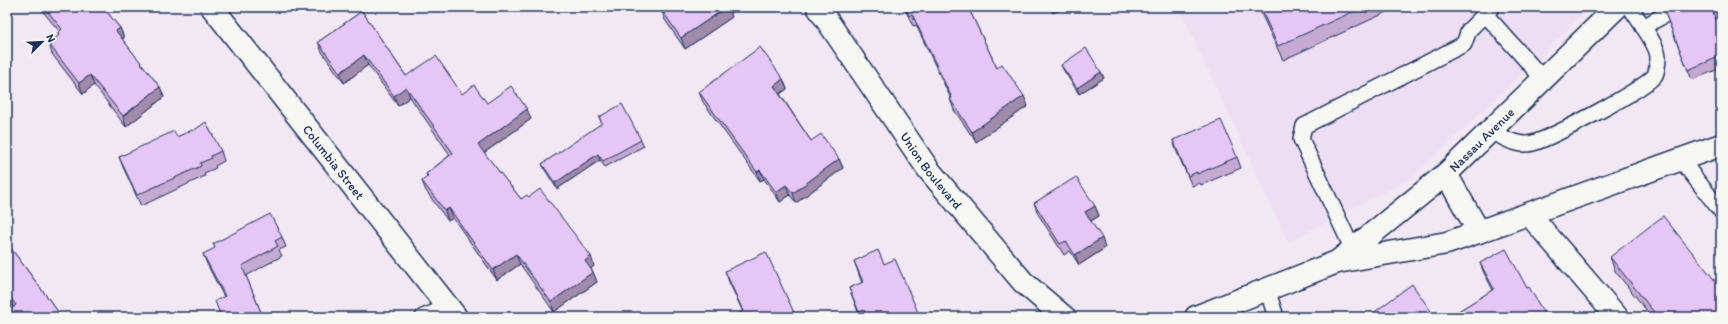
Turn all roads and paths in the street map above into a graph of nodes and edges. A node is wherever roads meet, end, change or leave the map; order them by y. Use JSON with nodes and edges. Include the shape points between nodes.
{"nodes":[{"id":1,"x":212,"y":7,"type":"edge"},
{"id":2,"x":818,"y":7,"type":"edge"},
{"id":3,"x":1617,"y":7,"type":"edge"},
{"id":4,"x":1630,"y":7,"type":"edge"},
{"id":5,"x":1679,"y":7,"type":"edge"},
{"id":6,"x":1486,"y":9,"type":"edge"},
{"id":7,"x":1643,"y":27,"type":"junction"},
{"id":8,"x":1543,"y":79,"type":"junction"},
{"id":9,"x":1491,"y":131,"type":"junction"},
{"id":10,"x":1721,"y":145,"type":"edge"},
{"id":11,"x":1681,"y":160,"type":"junction"},
{"id":12,"x":1446,"y":174,"type":"junction"},
{"id":13,"x":1721,"y":211,"type":"edge"},
{"id":14,"x":1529,"y":214,"type":"junction"},
{"id":15,"x":1479,"y":232,"type":"junction"},
{"id":16,"x":1345,"y":256,"type":"junction"},
{"id":17,"x":1267,"y":289,"type":"junction"},
{"id":18,"x":452,"y":312,"type":"edge"},
{"id":19,"x":423,"y":317,"type":"edge"},
{"id":20,"x":1064,"y":317,"type":"edge"},
{"id":21,"x":1196,"y":317,"type":"edge"},
{"id":22,"x":1276,"y":317,"type":"edge"},
{"id":23,"x":1617,"y":317,"type":"edge"}],
"edges":[{"from":1,"to":18,"type":"street","name":"Columbia Street"},
{"from":2,"to":20,"type":"street","name":"Union Boulevard","via":[[928,169],[1023,282]]},
{"from":3,"to":8,"type":"street","name":"Nassau Avenue"},
{"from":4,"to":7,"type":"lane"},
{"from":5,"to":7,"type":"lane"},
{"from":6,"to":8,"type":"lane"},
{"from":6,"to":16,"type":"lane","via":[[1469,30],[1464,44],[1304,126],[1301,139]]},
{"from":7,"to":9,"type":"lane","via":[[1658,55],[1654,75],[1640,87],[1563,130],[1533,143],[1516,144]]},
{"from":8,"to":9,"type":"street","name":"Nassau Avenue"},
{"from":9,"to":12,"type":"street","name":"Nassau Avenue"},
{"from":10,"to":11,"type":"street","name":"Nassau Avenue"},
{"from":11,"to":13,"type":"lane"},
{"from":11,"to":14,"type":"street","name":"Nassau Avenue"},
{"from":12,"to":15,"type":"street"},
{"from":12,"to":16,"type":"street","name":"Nassau Avenue"},
{"from":14,"to":15,"type":"street","name":"Nassau Avenue"},
{"from":14,"to":23,"type":"street"},
{"from":15,"to":16,"type":"street","name":"Nassau Avenue","via":[[1447,243]]},
{"from":16,"to":17,"type":"street","name":"Nassau Avenue"},
{"from":17,"to":21,"type":"street","name":"Nassau Avenue"},
{"from":17,"to":22,"type":"lane"},
{"from":18,"to":19,"type":"lane"}]}
